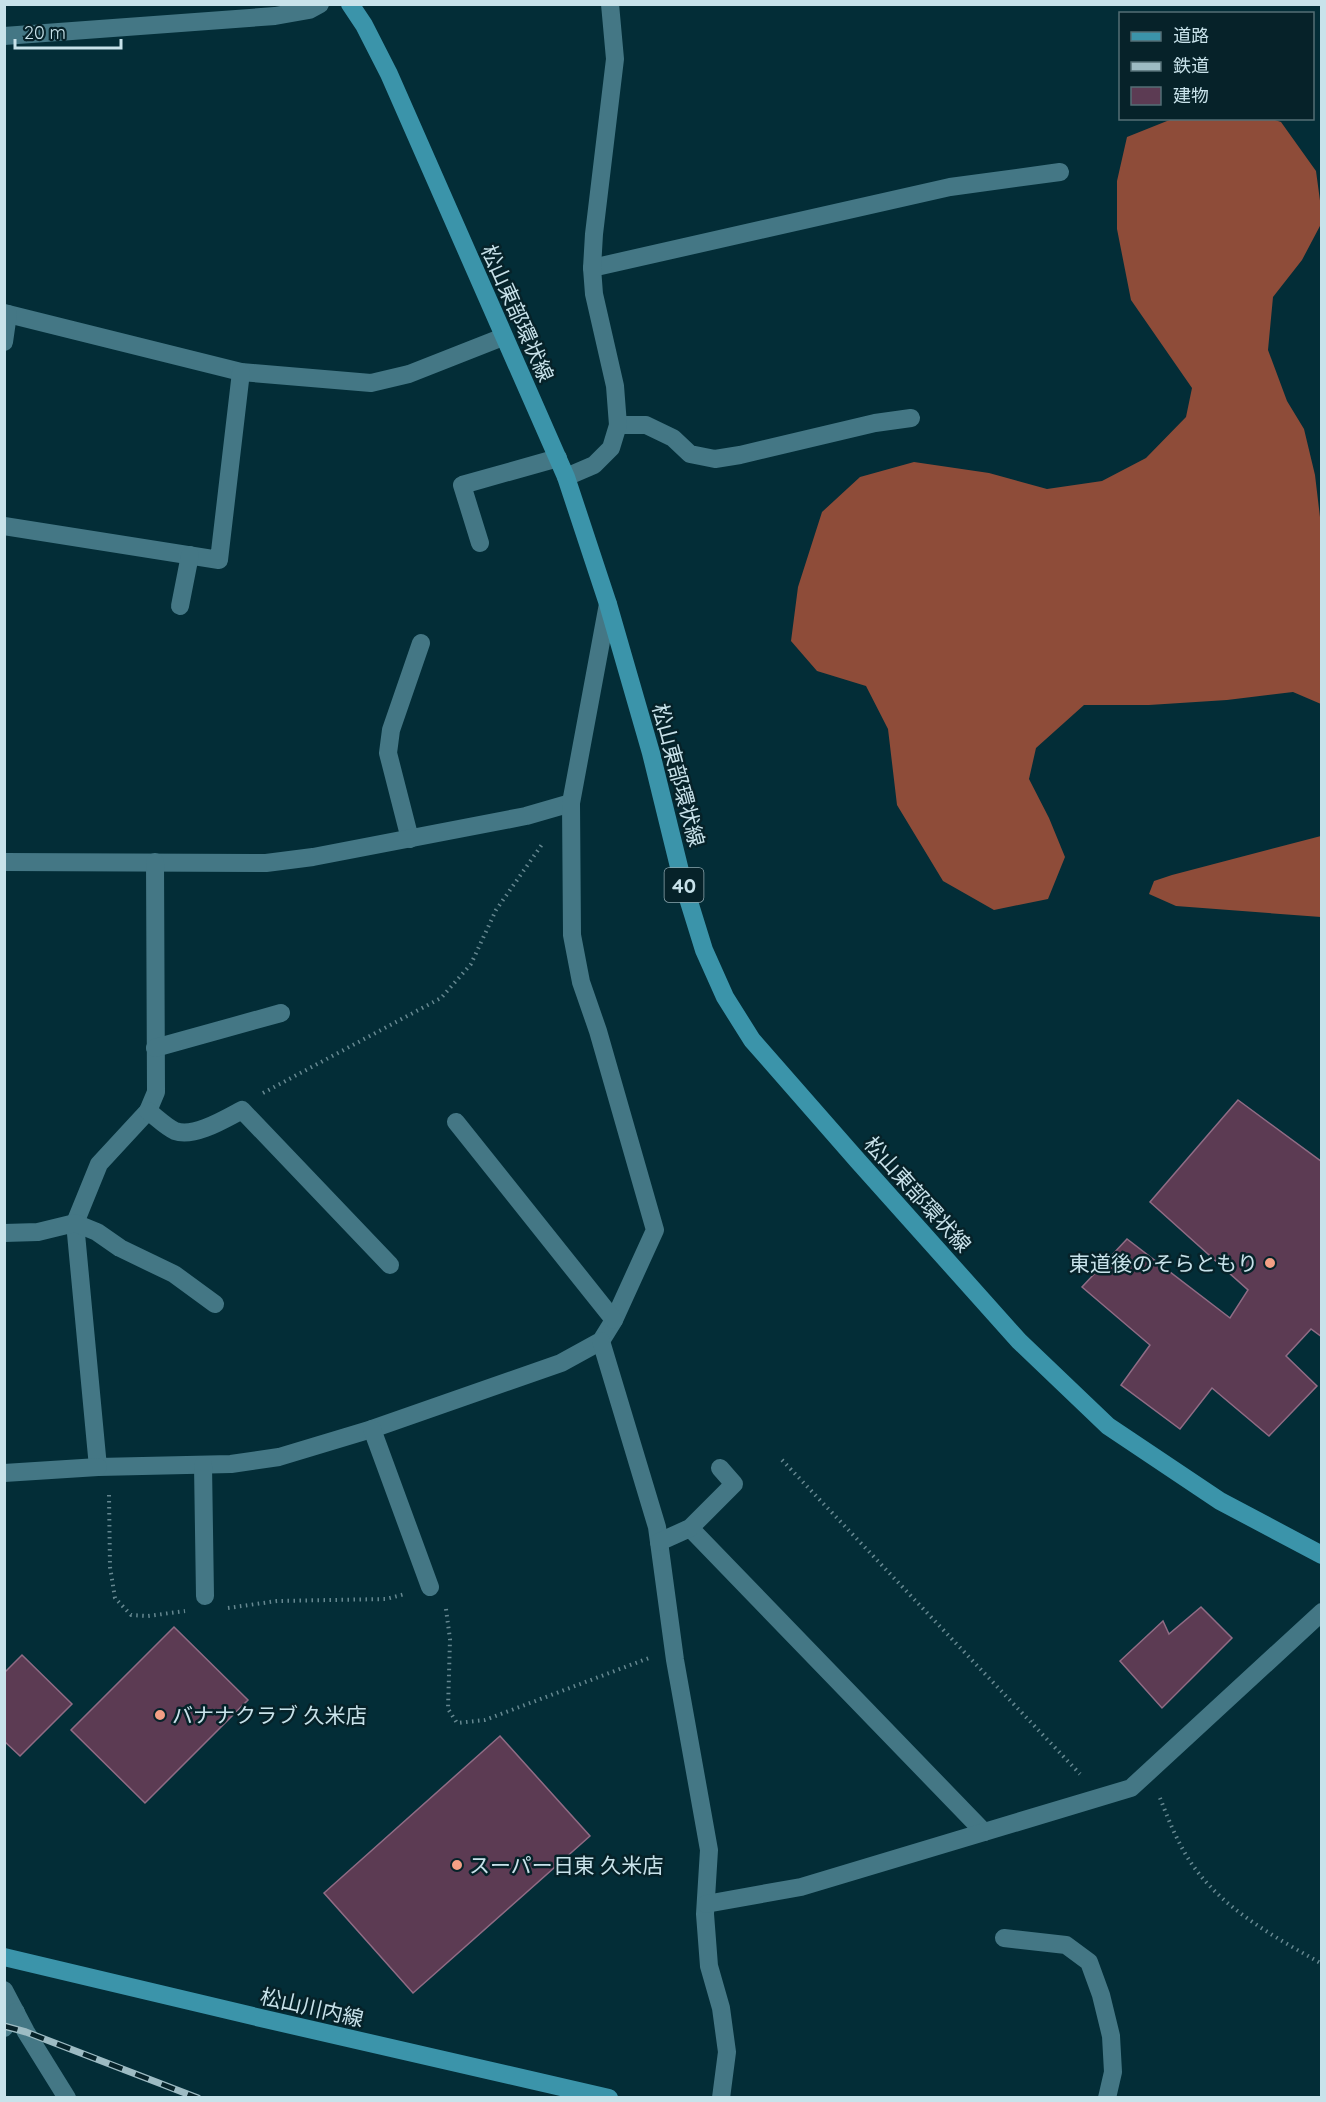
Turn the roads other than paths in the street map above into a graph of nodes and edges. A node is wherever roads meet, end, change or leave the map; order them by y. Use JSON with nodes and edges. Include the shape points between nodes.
{"nodes":[{"id":1,"x":320,"y":4,"type":"edge"},
{"id":2,"x":350,"y":4,"type":"edge"},
{"id":3,"x":610,"y":4,"type":"edge"},
{"id":4,"x":4,"y":36,"type":"edge"},
{"id":5,"x":1060,"y":172,"type":"dead end"},
{"id":6,"x":592,"y":268,"type":"junction"},
{"id":7,"x":6,"y":314,"type":"edge"},
{"id":8,"x":503,"y":337,"type":"junction"},
{"id":9,"x":4,"y":342,"type":"edge"},
{"id":10,"x":241,"y":372,"type":"junction"},
{"id":11,"x":911,"y":418,"type":"dead end"},
{"id":12,"x":618,"y":425,"type":"junction"},
{"id":13,"x":558,"y":458,"type":"junction"},
{"id":14,"x":566,"y":477,"type":"junction"},
{"id":15,"x":4,"y":526,"type":"edge"},
{"id":16,"x":480,"y":543,"type":"dead end"},
{"id":17,"x":190,"y":555,"type":"junction"},
{"id":18,"x":608,"y":604,"type":"junction"},
{"id":19,"x":180,"y":606,"type":"dead end"},
{"id":20,"x":421,"y":643,"type":"dead end"},
{"id":21,"x":571,"y":803,"type":"junction"},
{"id":22,"x":410,"y":839,"type":"junction"},
{"id":23,"x":4,"y":862,"type":"edge"},
{"id":24,"x":155,"y":862,"type":"junction"},
{"id":25,"x":281,"y":1013,"type":"dead end"},
{"id":26,"x":155,"y":1048,"type":"junction"},
{"id":27,"x":148,"y":1111,"type":"junction"},
{"id":28,"x":456,"y":1122,"type":"dead end"},
{"id":29,"x":75,"y":1223,"type":"junction"},
{"id":30,"x":4,"y":1233,"type":"edge"},
{"id":31,"x":390,"y":1265,"type":"dead end"},
{"id":32,"x":215,"y":1304,"type":"dead end"},
{"id":33,"x":614,"y":1320,"type":"junction"},
{"id":34,"x":601,"y":1341,"type":"junction"},
{"id":35,"x":372,"y":1429,"type":"junction"},
{"id":36,"x":203,"y":1465,"type":"junction"},
{"id":37,"x":104,"y":1467,"type":"junction"},
{"id":38,"x":720,"y":1468,"type":"dead end"},
{"id":39,"x":4,"y":1473,"type":"edge"},
{"id":40,"x":690,"y":1528,"type":"junction"},
{"id":41,"x":659,"y":1542,"type":"junction"},
{"id":42,"x":1322,"y":1555,"type":"edge"},
{"id":43,"x":430,"y":1587,"type":"road end"},
{"id":44,"x":205,"y":1596,"type":"dead end"},
{"id":45,"x":1322,"y":1612,"type":"edge"},
{"id":46,"x":984,"y":1832,"type":"junction"},
{"id":47,"x":706,"y":1904,"type":"junction"},
{"id":48,"x":1004,"y":1938,"type":"dead end"},
{"id":49,"x":4,"y":1957,"type":"edge"},
{"id":50,"x":4,"y":1990,"type":"edge"},
{"id":51,"x":16,"y":2012,"type":"junction"},
{"id":52,"x":4,"y":2028,"type":"edge"},
{"id":53,"x":67,"y":2097,"type":"edge"},
{"id":54,"x":609,"y":2097,"type":"edge"},
{"id":55,"x":721,"y":2097,"type":"edge"},
{"id":56,"x":1107,"y":2097,"type":"edge"}],
"edges":[{"from":1,"to":4,"type":"street","via":[[275,16]]},
{"from":2,"to":8,"type":"main road","name":"松山東部環状線","number":"40","via":[[389,74]]},
{"from":3,"to":6,"type":"street","via":[[615,59]]},
{"from":5,"to":6,"type":"street","via":[[950,188]]},
{"from":6,"to":12,"type":"street","via":[[594,294],[615,386]]},
{"from":7,"to":9,"type":"street"},
{"from":7,"to":10,"type":"street"},
{"from":8,"to":10,"type":"street","via":[[409,374],[371,383]]},
{"from":8,"to":13,"type":"main road","name":"松山東部環状線","number":"40"},
{"from":10,"to":17,"type":"street","via":[[219,560]]},
{"from":11,"to":12,"type":"street","via":[[884,420],[715,459],[690,453],[673,438],[646,425]]},
{"from":12,"to":14,"type":"street","via":[[611,448],[594,465]]},
{"from":13,"to":14,"type":"main road","name":"松山東部環状線","number":"40"},
{"from":13,"to":16,"type":"street","via":[[462,484]]},
{"from":14,"to":18,"type":"main road","name":"松山東部環状線","number":"40"},
{"from":15,"to":17,"type":"street"},
{"from":17,"to":19,"type":"street"},
{"from":18,"to":21,"type":"street"},
{"from":18,"to":42,"type":"main road","name":"松山東部環状線","number":"40","via":[[704,950],[725,997],[752,1040],[1019,1341],[1108,1426],[1220,1501]]},
{"from":20,"to":22,"type":"street","via":[[391,730],[388,753]]},
{"from":21,"to":22,"type":"street"},
{"from":21,"to":33,"type":"street","via":[[572,935],[581,982],[656,1230]]},
{"from":22,"to":24,"type":"street","via":[[266,863]]},
{"from":23,"to":24,"type":"street"},
{"from":24,"to":26,"type":"street"},
{"from":25,"to":26,"type":"street"},
{"from":26,"to":27,"type":"street","via":[[156,1092]]},
{"from":27,"to":29,"type":"street","via":[[99,1164]]},
{"from":27,"to":31,"type":"street","via":[[175,1131],[194,1131],[242,1110]]},
{"from":28,"to":33,"type":"street"},
{"from":29,"to":30,"type":"street","via":[[38,1232]]},
{"from":29,"to":32,"type":"street","via":[[174,1274]]},
{"from":29,"to":37,"type":"street"},
{"from":33,"to":34,"type":"street"},
{"from":34,"to":35,"type":"street","via":[[561,1363]]},
{"from":34,"to":41,"type":"street"},
{"from":35,"to":36,"type":"street","via":[[279,1457]]},
{"from":35,"to":43,"type":"street"},
{"from":36,"to":37,"type":"street"},
{"from":36,"to":44,"type":"street"},
{"from":37,"to":39,"type":"street"},
{"from":38,"to":40,"type":"street","via":[[734,1484]]},
{"from":40,"to":41,"type":"street"},
{"from":40,"to":46,"type":"street"},
{"from":41,"to":47,"type":"street","via":[[709,1850]]},
{"from":45,"to":46,"type":"street","via":[[1131,1788]]},
{"from":46,"to":47,"type":"street","via":[[801,1887]]},
{"from":47,"to":55,"type":"street","via":[[709,1966],[721,2008],[727,2052]]},
{"from":48,"to":56,"type":"street","via":[[1066,1945],[1089,1962],[1111,2036],[1113,2072]]},
{"from":49,"to":54,"type":"main road","name":"松山川内線"},
{"from":50,"to":51,"type":"street"},
{"from":51,"to":52,"type":"street"},
{"from":51,"to":53,"type":"street"}]}
